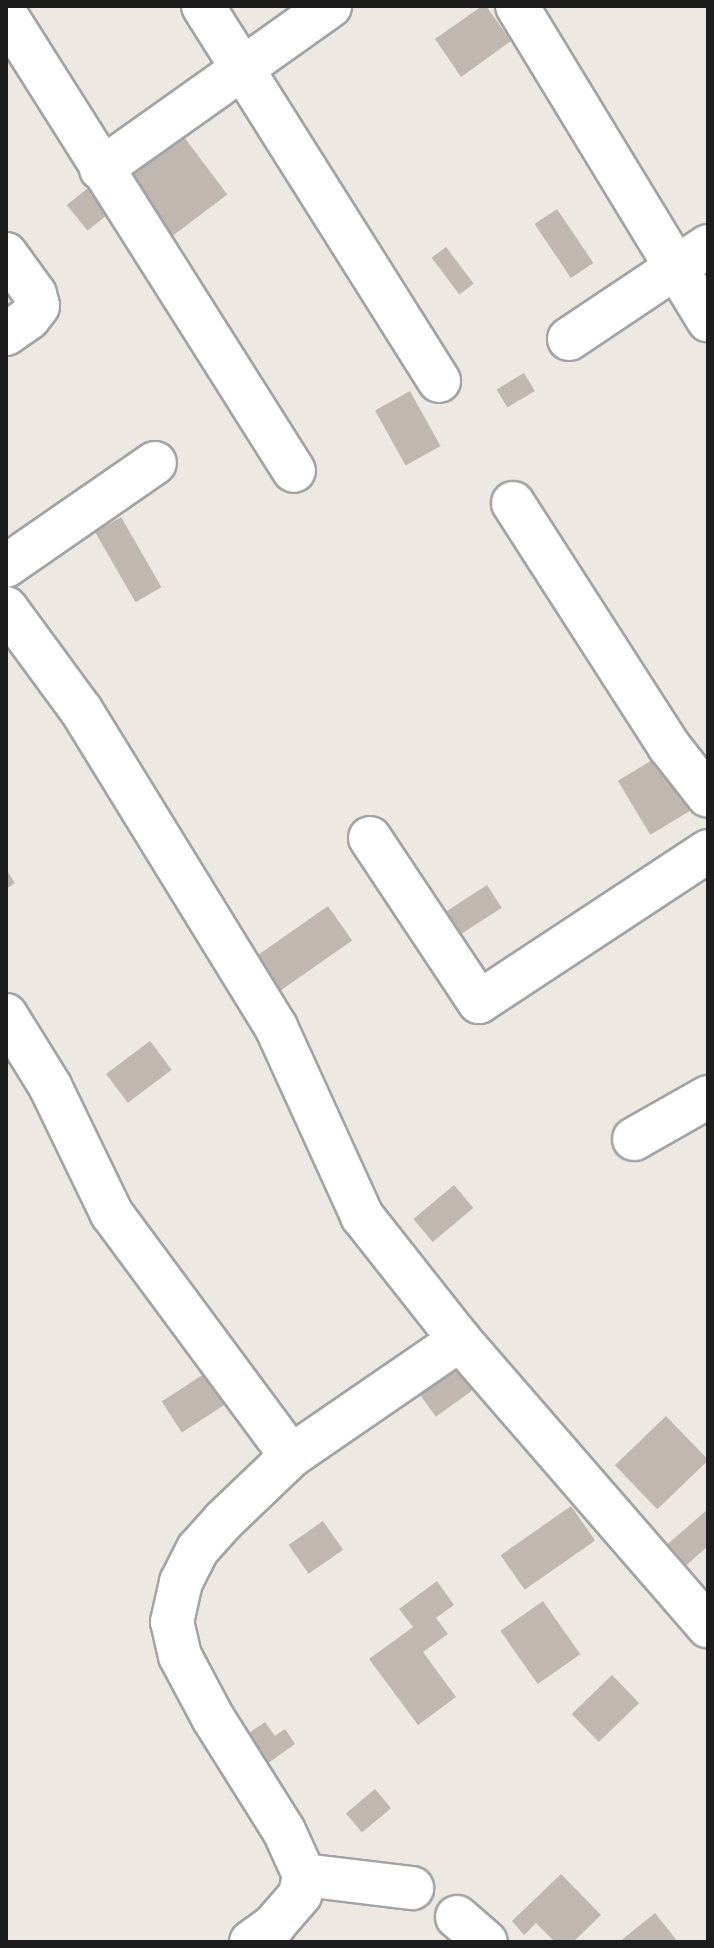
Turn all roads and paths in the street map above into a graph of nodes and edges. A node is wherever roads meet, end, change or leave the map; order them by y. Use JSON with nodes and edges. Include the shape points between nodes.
{"nodes":[{"id":1,"x":203,"y":6,"type":"edge"},
{"id":2,"x":330,"y":6,"type":"edge"},
{"id":3,"x":517,"y":6,"type":"edge"},
{"id":4,"x":6,"y":15,"type":"edge"},
{"id":5,"x":243,"y":70,"type":"junction"},
{"id":6,"x":101,"y":169,"type":"junction"},
{"id":7,"x":6,"y":254,"type":"edge"},
{"id":8,"x":692,"y":257,"type":"edge"},
{"id":9,"x":708,"y":320,"type":"edge"},
{"id":10,"x":6,"y":334,"type":"edge"},
{"id":11,"x":569,"y":339,"type":"dead end"},
{"id":12,"x":439,"y":381,"type":"dead end"},
{"id":13,"x":155,"y":463,"type":"dead end"},
{"id":14,"x":294,"y":471,"type":"dead end"},
{"id":15,"x":513,"y":503,"type":"dead end"},
{"id":16,"x":6,"y":566,"type":"edge"},
{"id":17,"x":6,"y":608,"type":"edge"},
{"id":18,"x":708,"y":796,"type":"edge"},
{"id":19,"x":370,"y":838,"type":"dead end"},
{"id":20,"x":708,"y":851,"type":"edge"},
{"id":21,"x":6,"y":1015,"type":"edge"},
{"id":22,"x":708,"y":1097,"type":"edge"},
{"id":23,"x":634,"y":1139,"type":"dead end"},
{"id":24,"x":460,"y":1340,"type":"junction"},
{"id":25,"x":291,"y":1456,"type":"junction"},
{"id":26,"x":708,"y":1626,"type":"edge"},
{"id":27,"x":304,"y":1875,"type":"junction"},
{"id":28,"x":412,"y":1888,"type":"dead end"},
{"id":29,"x":251,"y":1942,"type":"edge"}],
"edges":[{"from":1,"to":5,"type":"street"},
{"from":2,"to":5,"type":"street"},
{"from":3,"to":8,"type":"street"},
{"from":4,"to":6,"type":"street"},
{"from":5,"to":6,"type":"street"},
{"from":5,"to":12,"type":"street"},
{"from":6,"to":14,"type":"street"},
{"from":7,"to":10,"type":"street","via":[[38,306]]},
{"from":8,"to":9,"type":"street"},
{"from":8,"to":11,"type":"street"},
{"from":13,"to":16,"type":"street"},
{"from":15,"to":18,"type":"street","via":[[669,746]]},
{"from":17,"to":24,"type":"street","via":[[81,710],[276,1027],[362,1216]]},
{"from":19,"to":20,"type":"street","via":[[479,1002]]},
{"from":21,"to":25,"type":"street","via":[[50,1086],[112,1214]]},
{"from":22,"to":23,"type":"street"},
{"from":24,"to":25,"type":"street"},
{"from":24,"to":26,"type":"street"},
{"from":25,"to":27,"type":"street","via":[[198,1549],[181,1582],[172,1622],[187,1668],[284,1831]]},
{"from":27,"to":28,"type":"street"},
{"from":27,"to":29,"type":"street","via":[[300,1895]]}]}
